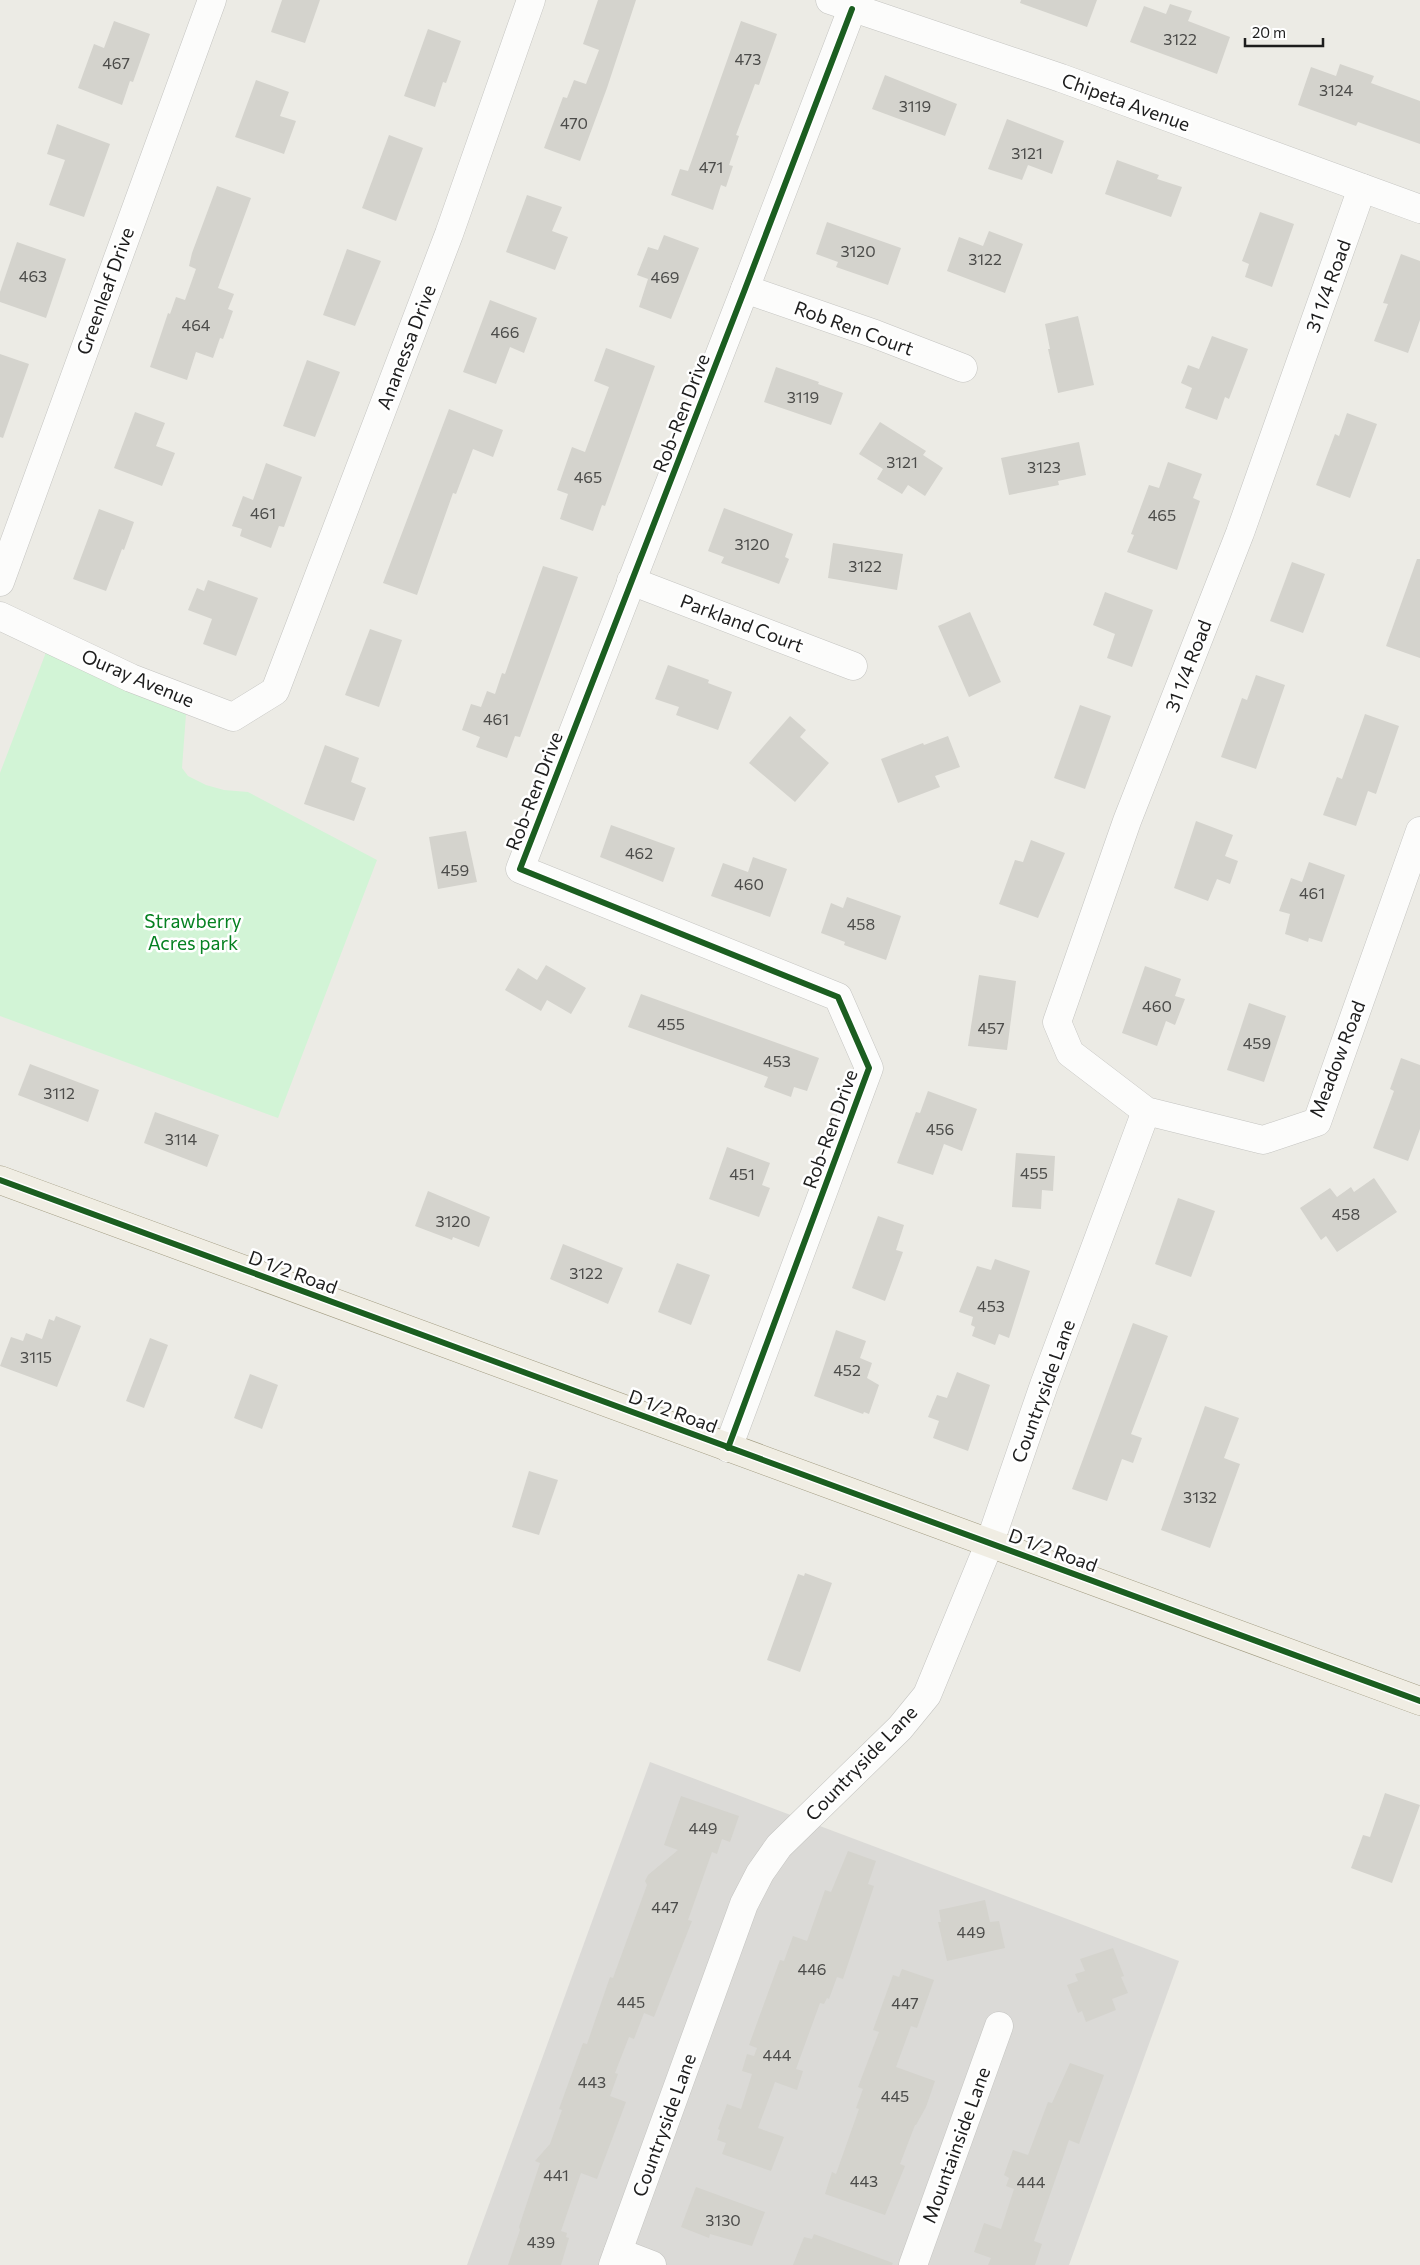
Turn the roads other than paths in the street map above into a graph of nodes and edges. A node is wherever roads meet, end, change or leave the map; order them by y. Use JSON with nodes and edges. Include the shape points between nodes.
{"nodes":[{"id":1,"x":212,"y":0,"type":"edge"},
{"id":2,"x":531,"y":0,"type":"edge"},
{"id":3,"x":841,"y":4,"type":"edge"},
{"id":4,"x":1362,"y":188,"type":"junction"},
{"id":5,"x":1420,"y":208,"type":"edge"},
{"id":6,"x":746,"y":289,"type":"junction"},
{"id":7,"x":963,"y":368,"type":"dead end"},
{"id":8,"x":631,"y":581,"type":"junction"},
{"id":9,"x":0,"y":582,"type":"edge"},
{"id":10,"x":0,"y":616,"type":"edge"},
{"id":11,"x":853,"y":666,"type":"dead end"},
{"id":12,"x":275,"y":691,"type":"joint"},
{"id":13,"x":1420,"y":832,"type":"edge"},
{"id":14,"x":1146,"y":1111,"type":"junction"},
{"id":15,"x":0,"y":1180,"type":"edge"},
{"id":16,"x":728,"y":1448,"type":"junction"},
{"id":17,"x":990,"y":1542,"type":"junction"},
{"id":18,"x":1420,"y":1701,"type":"edge"},
{"id":19,"x":999,"y":2026,"type":"dead end"},
{"id":20,"x":616,"y":2258,"type":"edge"},
{"id":21,"x":652,"y":2265,"type":"edge"},
{"id":22,"x":913,"y":2265,"type":"edge"}],
"edges":[{"from":1,"to":9,"type":"street","name":"Greenleaf Drive"},
{"from":2,"to":12,"type":"street","name":"Ananessa Drive","via":[[449,234]]},
{"from":3,"to":4,"type":"street","name":"Chipeta Avenue","via":[[1061,78]]},
{"from":3,"to":6,"type":"street","name":"Rob-Ren Drive"},
{"from":4,"to":5,"type":"street","name":"Chipeta Avenue"},
{"from":4,"to":14,"type":"street","name":"31 1/4 Road","via":[[1240,533],[1127,821],[1057,1022],[1070,1053]]},
{"from":6,"to":7,"type":"street","name":"Rob Ren Court"},
{"from":6,"to":8,"type":"street","name":"Rob-Ren Drive"},
{"from":8,"to":11,"type":"street","name":"Parkland Court"},
{"from":8,"to":16,"type":"street","name":"Rob-Ren Drive","via":[[520,869],[838,997],[869,1068]]},
{"from":10,"to":12,"type":"street","name":"Ouray Avenue","via":[[131,678],[233,717]]},
{"from":13,"to":14,"type":"street","name":"Meadow Road","via":[[1316,1122],[1263,1140]]},
{"from":14,"to":17,"type":"street","name":"Countryside Lane","via":[[1044,1385]]},
{"from":15,"to":16,"type":"main road","name":"D 1/2 Road"},
{"from":16,"to":17,"type":"main road","name":"D 1/2 Road"},
{"from":17,"to":18,"type":"main road","name":"D 1/2 Road"},
{"from":17,"to":20,"type":"street","name":"Countryside Lane","via":[[927,1694],[900,1728],[779,1846],[760,1873],[744,1904]]},
{"from":19,"to":22,"type":"street","name":"Mountainside Lane"},
{"from":20,"to":21,"type":"street"}]}
